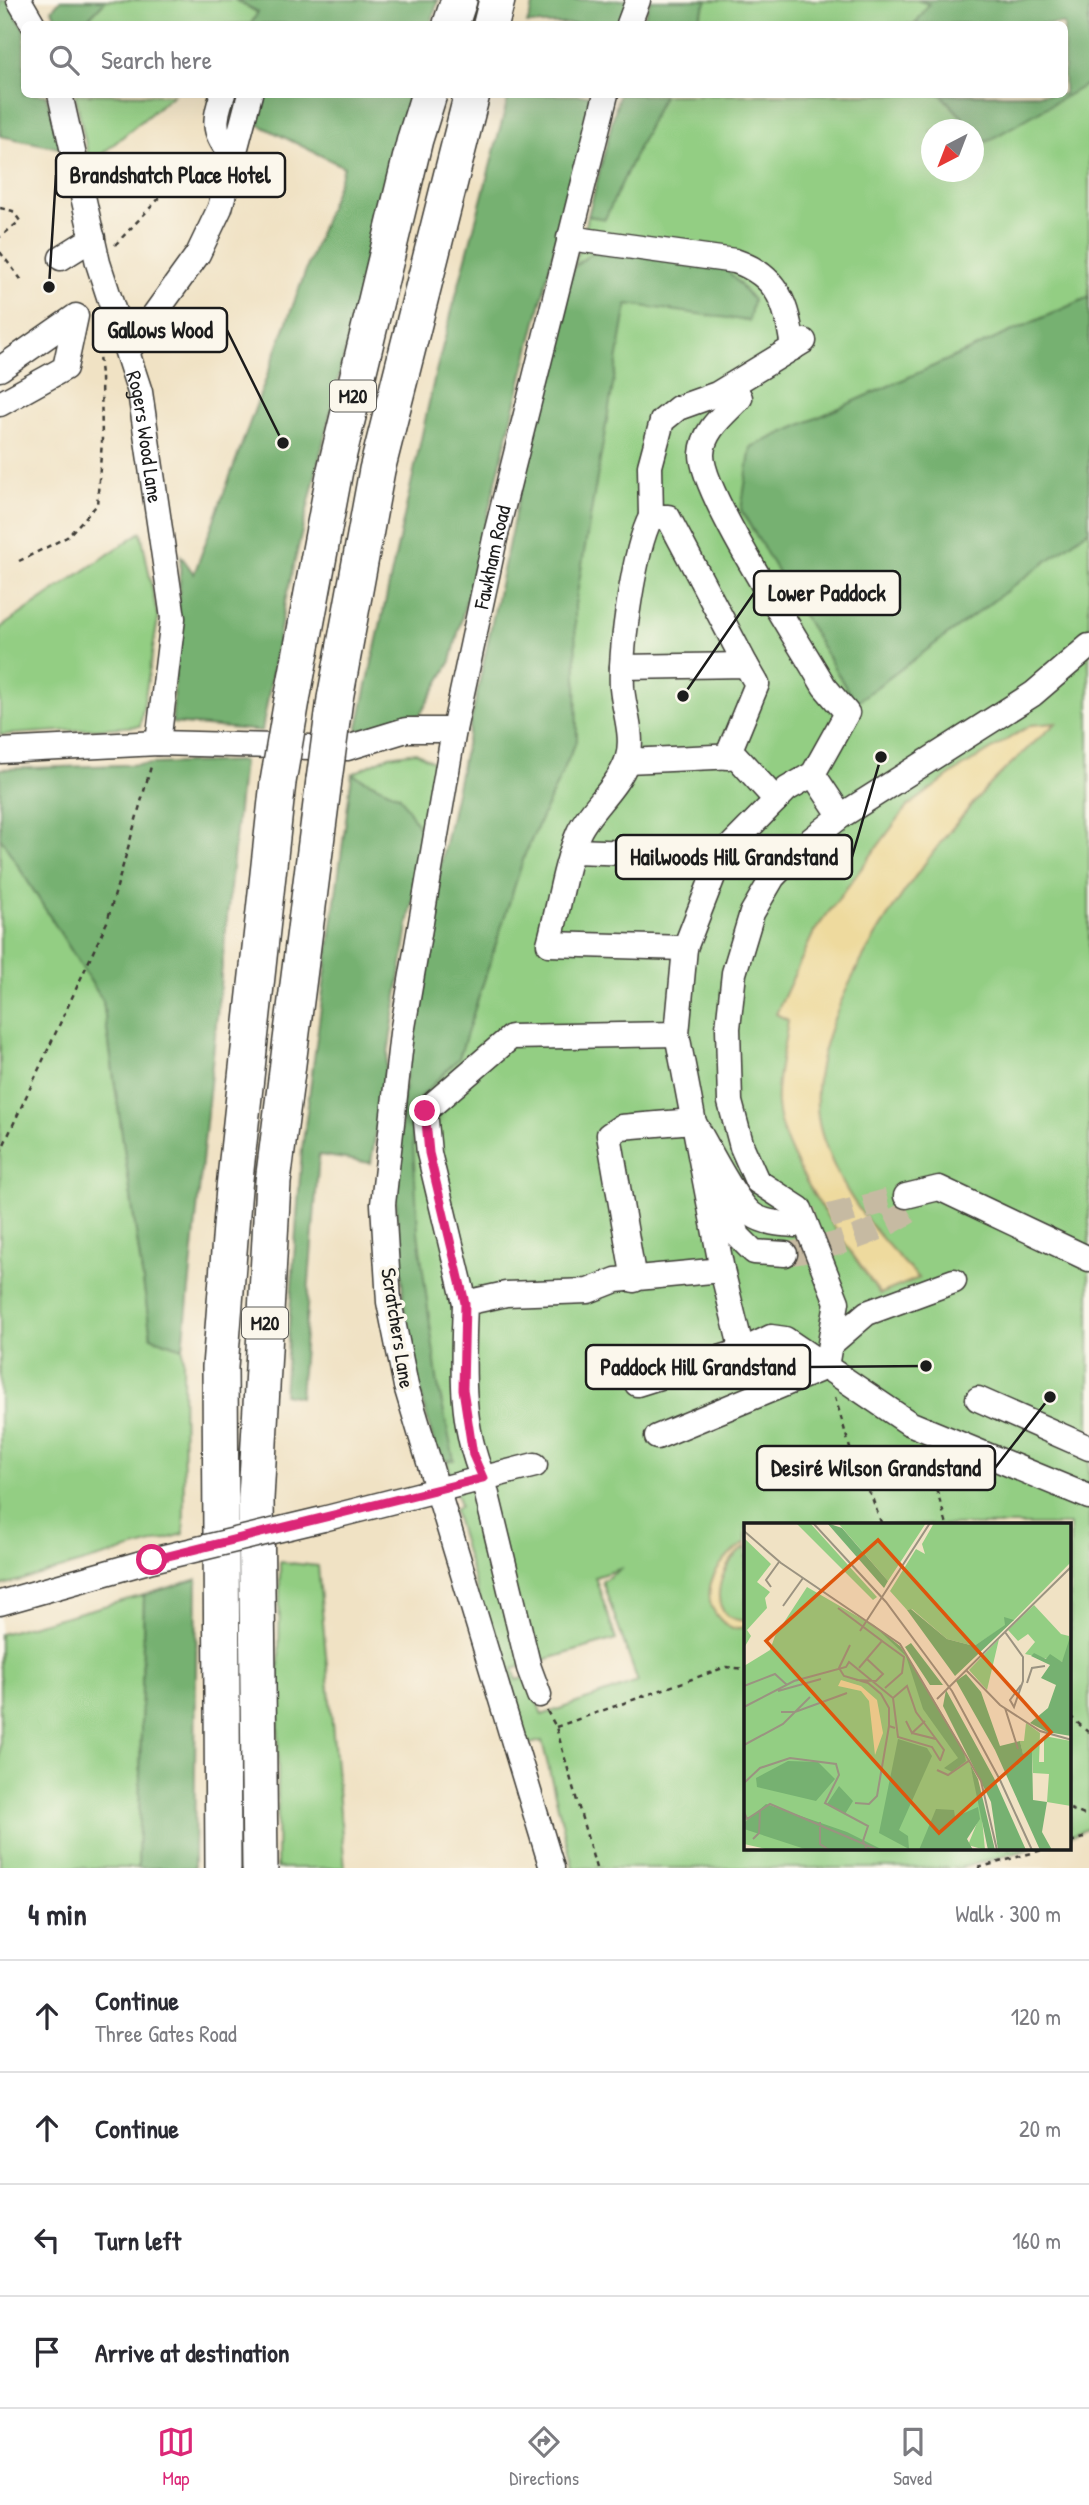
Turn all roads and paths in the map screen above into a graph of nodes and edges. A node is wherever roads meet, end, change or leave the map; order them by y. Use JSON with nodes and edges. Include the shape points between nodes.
{"nodes":[{"id":1,"x":19,"y":0,"type":"edge"},
{"id":2,"x":459,"y":0,"type":"edge"},
{"id":3,"x":497,"y":0,"type":"edge"},
{"id":4,"x":638,"y":0,"type":"edge"},
{"id":5,"x":31,"y":21,"type":"edge"},
{"id":6,"x":452,"y":21,"type":"edge"},
{"id":7,"x":492,"y":21,"type":"edge"},
{"id":8,"x":630,"y":21,"type":"edge"},
{"id":9,"x":61,"y":98,"type":"edge"},
{"id":10,"x":221,"y":98,"type":"edge"},
{"id":11,"x":249,"y":98,"type":"edge"},
{"id":12,"x":428,"y":98,"type":"edge"},
{"id":13,"x":471,"y":98,"type":"edge"},
{"id":14,"x":605,"y":98,"type":"edge"},
{"id":15,"x":229,"y":152,"type":"junction"},
{"id":16,"x":0,"y":208,"type":"edge"},
{"id":17,"x":0,"y":237,"type":"edge"},
{"id":18,"x":93,"y":237,"type":"junction"},
{"id":19,"x":569,"y":238,"type":"junction"},
{"id":20,"x":0,"y":252,"type":"edge"},
{"id":21,"x":61,"y":258,"type":"dead end"},
{"id":22,"x":98,"y":262,"type":"junction"},
{"id":23,"x":23,"y":282,"type":"dead end"},
{"id":24,"x":105,"y":314,"type":"junction"},
{"id":25,"x":152,"y":318,"type":"junction"},
{"id":26,"x":128,"y":351,"type":"junction"},
{"id":27,"x":0,"y":369,"type":"edge"},
{"id":28,"x":733,"y":385,"type":"junction"},
{"id":29,"x":0,"y":404,"type":"edge"},
{"id":30,"x":651,"y":517,"type":"junction"},
{"id":31,"x":19,"y":561,"type":"dead end"},
{"id":32,"x":1089,"y":646,"type":"edge"},
{"id":33,"x":746,"y":665,"type":"junction"},
{"id":34,"x":622,"y":667,"type":"junction"},
{"id":35,"x":454,"y":730,"type":"junction"},
{"id":36,"x":158,"y":743,"type":"junction"},
{"id":37,"x":0,"y":751,"type":"edge"},
{"id":38,"x":727,"y":757,"type":"junction"},
{"id":39,"x":627,"y":761,"type":"junction"},
{"id":40,"x":813,"y":775,"type":"junction"},
{"id":41,"x":776,"y":800,"type":"junction"},
{"id":42,"x":841,"y":816,"type":"junction"},
{"id":43,"x":573,"y":851,"type":"junction"},
{"id":44,"x":721,"y":856,"type":"junction"},
{"id":45,"x":685,"y":948,"type":"junction"},
{"id":46,"x":677,"y":1034,"type":"junction"},
{"id":47,"x":693,"y":1121,"type":"junction"},
{"id":48,"x":0,"y":1153,"type":"edge"},
{"id":49,"x":717,"y":1162,"type":"junction"},
{"id":50,"x":795,"y":1225,"type":"tunnel mouth"},
{"id":51,"x":785,"y":1254,"type":"tunnel mouth"},
{"id":52,"x":1089,"y":1259,"type":"edge"},
{"id":53,"x":722,"y":1270,"type":"junction"},
{"id":54,"x":1089,"y":1271,"type":"edge"},
{"id":55,"x":634,"y":1280,"type":"junction"},
{"id":56,"x":954,"y":1281,"type":"dead end"},
{"id":57,"x":465,"y":1303,"type":"junction"},
{"id":58,"x":742,"y":1351,"type":"junction"},
{"id":59,"x":829,"y":1355,"type":"junction"},
{"id":60,"x":637,"y":1384,"type":"dead end"},
{"id":61,"x":978,"y":1399,"type":"dead end"},
{"id":62,"x":919,"y":1427,"type":"junction"},
{"id":63,"x":657,"y":1437,"type":"dead end"},
{"id":64,"x":1089,"y":1448,"type":"edge"},
{"id":65,"x":535,"y":1465,"type":"dead end"},
{"id":66,"x":483,"y":1478,"type":"junction"},
{"id":67,"x":438,"y":1491,"type":"junction"},
{"id":68,"x":1089,"y":1497,"type":"edge"},
{"id":69,"x":881,"y":1523,"type":"edge"},
{"id":70,"x":946,"y":1523,"type":"edge"},
{"id":71,"x":0,"y":1603,"type":"edge"},
{"id":72,"x":744,"y":1669,"type":"edge"},
{"id":73,"x":539,"y":1695,"type":"joint"},
{"id":74,"x":1072,"y":1718,"type":"edge"},
{"id":75,"x":555,"y":1727,"type":"junction"},
{"id":76,"x":1089,"y":1733,"type":"edge"},
{"id":77,"x":1072,"y":1810,"type":"edge"},
{"id":78,"x":1089,"y":1817,"type":"edge"},
{"id":79,"x":1089,"y":1836,"type":"edge"},
{"id":80,"x":1072,"y":1841,"type":"edge"},
{"id":81,"x":1042,"y":1850,"type":"edge"},
{"id":82,"x":223,"y":1868,"type":"edge"},
{"id":83,"x":260,"y":1868,"type":"edge"},
{"id":84,"x":552,"y":1868,"type":"edge"},
{"id":85,"x":596,"y":1868,"type":"edge"},
{"id":86,"x":978,"y":1868,"type":"edge"}],
"edges":[{"from":1,"to":5,"type":"street"},
{"from":2,"to":6,"type":"highway"},
{"from":3,"to":7,"type":"highway"},
{"from":4,"to":8,"type":"street"},
{"from":9,"to":18,"type":"street","name":"Rogers Wood Lane"},
{"from":10,"to":15,"type":"street","via":[[216,112],[217,138]]},
{"from":11,"to":15,"type":"street"},
{"from":12,"to":82,"type":"highway","number":"M20","bridge":true,"via":[[335,470],[278,782],[234,1188],[220,1367]]},
{"from":13,"to":83,"type":"highway","number":"M20","bridge":true,"via":[[377,470],[335,699],[272,1182],[256,1499]]},
{"from":14,"to":19,"type":"street","name":"Fawkham Road"},
{"from":15,"to":22,"type":"path","via":[[191,170],[168,189]]},
{"from":15,"to":25,"type":"street","via":[[220,208],[198,254]]},
{"from":16,"to":17,"type":"path","via":[[13,211],[20,221]]},
{"from":18,"to":21,"type":"street"},
{"from":18,"to":22,"type":"street","name":"Rogers Wood Lane"},
{"from":19,"to":28,"type":"street","via":[[735,261],[759,269],[787,309],[799,344]]},
{"from":19,"to":35,"type":"street","name":"Fawkham Road","via":[[496,534]]},
{"from":20,"to":23,"type":"path"},
{"from":22,"to":24,"type":"street","name":"Rogers Wood Lane"},
{"from":24,"to":25,"type":"street"},
{"from":24,"to":26,"type":"street","name":"Rogers Wood Lane"},
{"from":24,"to":31,"type":"path","via":[[97,505],[67,537]]},
{"from":25,"to":26,"type":"street"},
{"from":26,"to":36,"type":"street","name":"Rogers Wood Lane","via":[[140,391],[173,618]]},
{"from":27,"to":29,"type":"street","via":[[76,316],[65,368]]},
{"from":28,"to":30,"type":"street","via":[[678,408],[662,421],[650,466]]},
{"from":28,"to":40,"type":"street","via":[[740,398],[705,435],[702,455],[711,492],[824,685],[847,713]]},
{"from":30,"to":33,"type":"street","via":[[668,517]]},
{"from":30,"to":34,"type":"street","via":[[640,537]]},
{"from":32,"to":42,"type":"street","via":[[1033,694]]},
{"from":33,"to":34,"type":"street"},
{"from":33,"to":38,"type":"street","via":[[757,684]]},
{"from":34,"to":39,"type":"street","via":[[630,732]]},
{"from":35,"to":36,"type":"street","via":[[406,730],[347,748]]},
{"from":35,"to":67,"type":"street","name":"Scratchers Lane","via":[[402,1033],[383,1204],[389,1302],[406,1386]]},
{"from":36,"to":37,"type":"street"},
{"from":36,"to":48,"type":"path","via":[[107,922]]},
{"from":38,"to":39,"type":"street"},
{"from":38,"to":41,"type":"street","via":[[736,756]]},
{"from":39,"to":43,"type":"street","via":[[604,801],[580,830]]},
{"from":40,"to":41,"type":"street"},
{"from":40,"to":42,"type":"street"},
{"from":41,"to":44,"type":"street"},
{"from":42,"to":59,"type":"street","via":[[773,877],[751,913],[734,973],[728,1028],[730,1102],[742,1147],[757,1181],[800,1209],[837,1302]]},
{"from":43,"to":44,"type":"street"},
{"from":43,"to":45,"type":"street","via":[[549,944]]},
{"from":44,"to":45,"type":"street"},
{"from":45,"to":46,"type":"street"},
{"from":46,"to":47,"type":"street"},
{"from":46,"to":57,"type":"street","via":[[511,1037],[425,1111],[429,1153]]},
{"from":47,"to":49,"type":"street"},
{"from":47,"to":53,"type":"street"},
{"from":47,"to":55,"type":"street","via":[[621,1126],[609,1135]]},
{"from":49,"to":50,"type":"street","via":[[752,1215]]},
{"from":49,"to":51,"type":"street","via":[[738,1236],[754,1252]]},
{"from":52,"to":54,"type":"street","via":[[939,1188],[909,1203],[944,1204]]},
{"from":53,"to":55,"type":"street"},
{"from":53,"to":58,"type":"street"},
{"from":55,"to":57,"type":"street","via":[[616,1280],[587,1291],[506,1294]]},
{"from":56,"to":59,"type":"street","via":[[867,1314]]},
{"from":57,"to":66,"type":"street","via":[[463,1389],[473,1455]]},
{"from":58,"to":59,"type":"street","via":[[780,1337]]},
{"from":58,"to":60,"type":"street"},
{"from":59,"to":62,"type":"street"},
{"from":59,"to":63,"type":"street"},
{"from":59,"to":69,"type":"path","via":[[859,1479],[871,1494]]},
{"from":61,"to":64,"type":"street"},
{"from":62,"to":68,"type":"street"},
{"from":62,"to":70,"type":"path"},
{"from":65,"to":66,"type":"street"},
{"from":66,"to":67,"type":"street"},
{"from":66,"to":73,"type":"street"},
{"from":67,"to":71,"type":"street","bridge":true,"via":[[152,1560]]},
{"from":67,"to":84,"type":"street","name":"Scratchers Lane"},
{"from":72,"to":75,"type":"path","via":[[726,1667]]},
{"from":73,"to":75,"type":"path"},
{"from":74,"to":76,"type":"path"},
{"from":75,"to":85,"type":"path"},
{"from":77,"to":78,"type":"path"},
{"from":79,"to":80,"type":"path"},
{"from":81,"to":86,"type":"path"}]}
